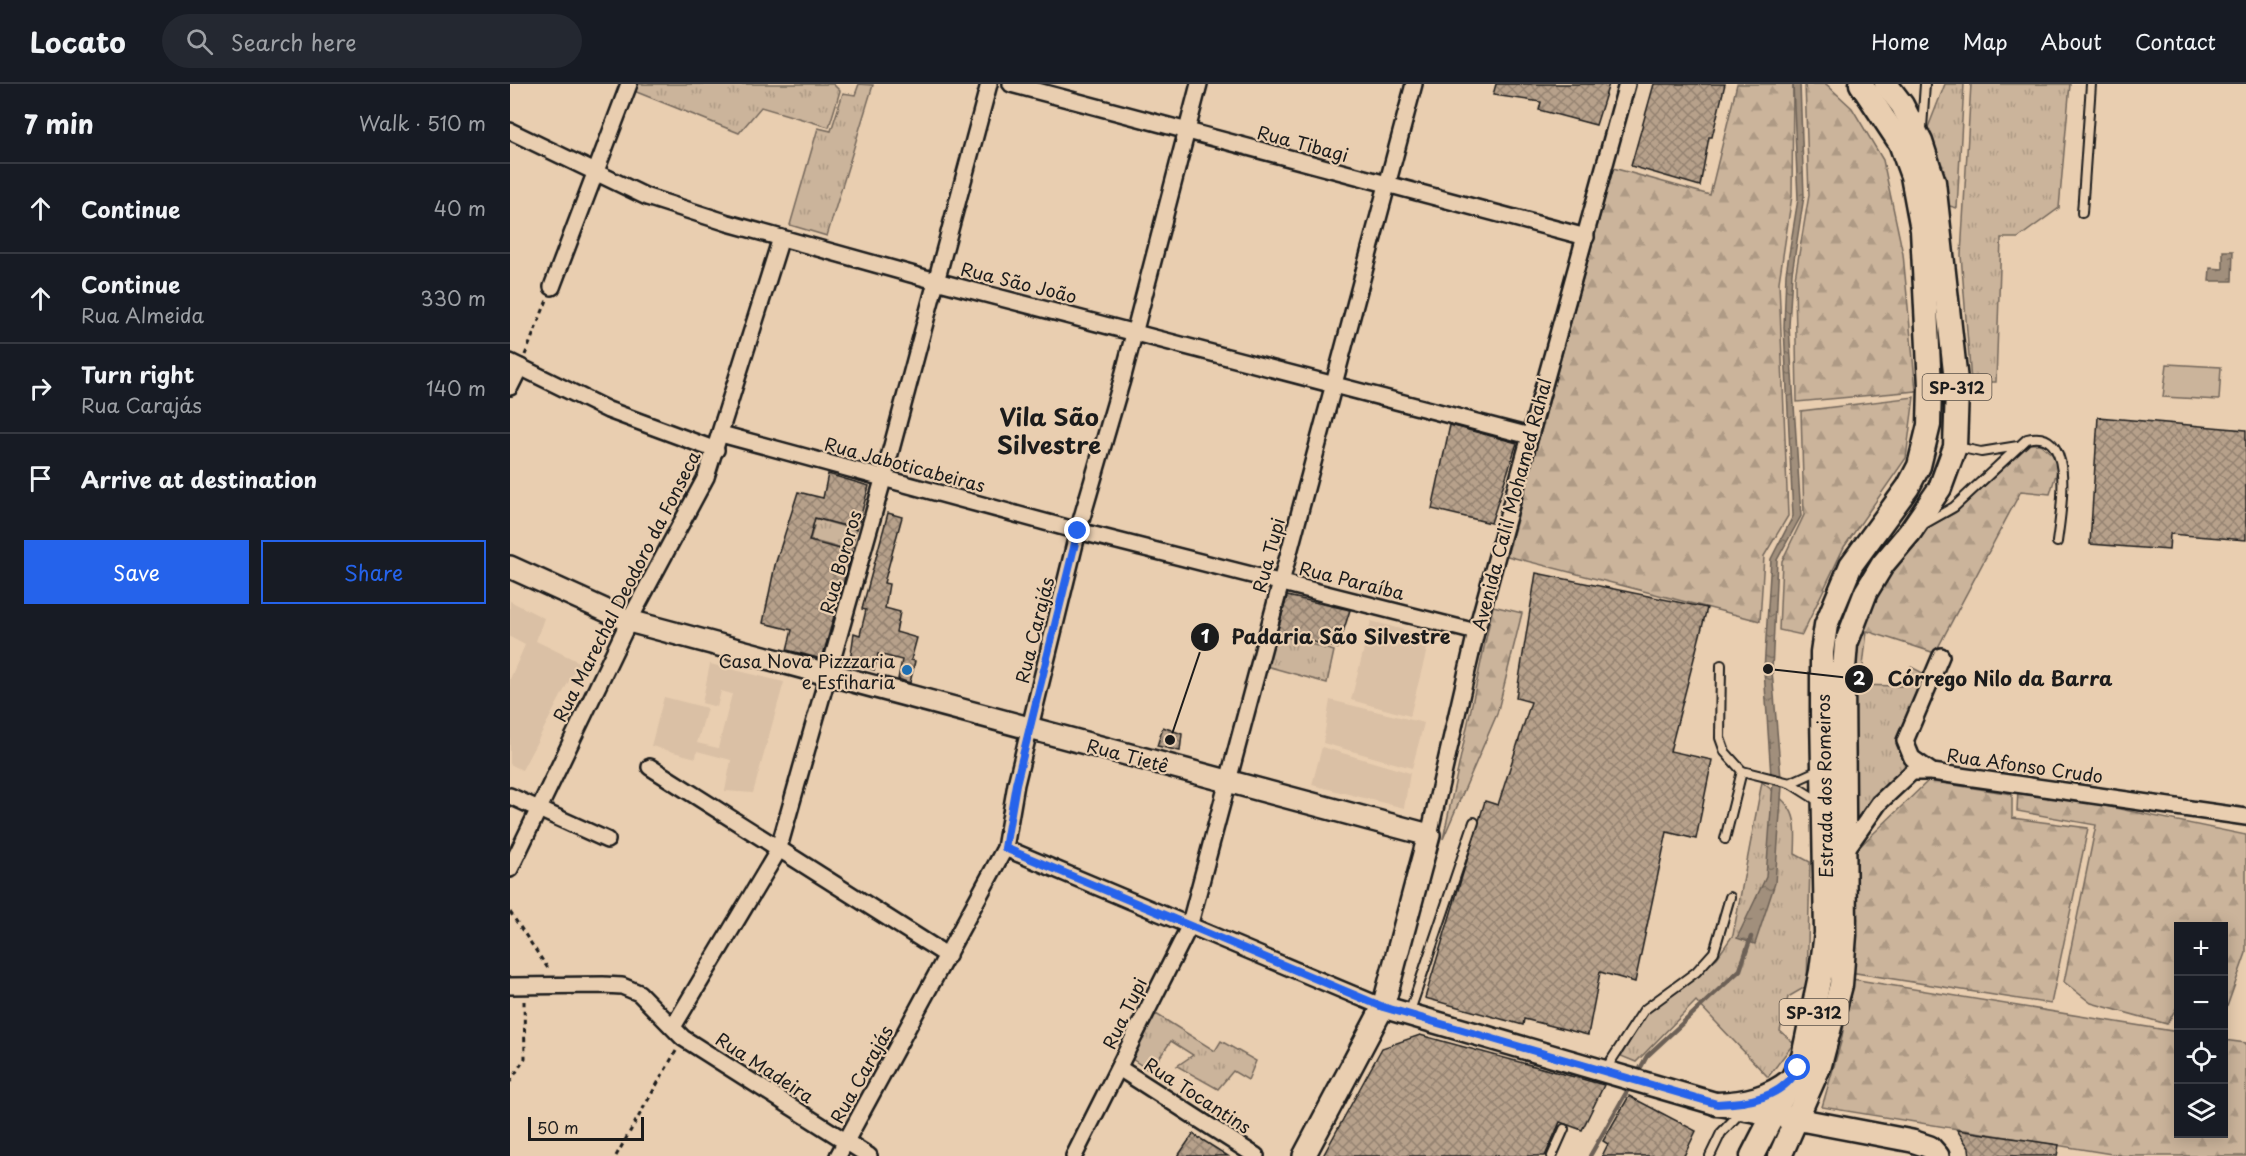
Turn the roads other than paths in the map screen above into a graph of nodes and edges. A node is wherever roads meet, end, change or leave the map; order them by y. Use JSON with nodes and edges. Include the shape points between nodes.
{"nodes":[{"id":1,"x":628,"y":84,"type":"edge"},
{"id":2,"x":989,"y":84,"type":"edge"},
{"id":3,"x":1011,"y":84,"type":"edge"},
{"id":4,"x":1199,"y":84,"type":"edge"},
{"id":5,"x":1414,"y":84,"type":"edge"},
{"id":6,"x":1628,"y":84,"type":"edge"},
{"id":7,"x":1861,"y":84,"type":"edge"},
{"id":8,"x":1886,"y":84,"type":"edge"},
{"id":9,"x":1925,"y":84,"type":"edge"},
{"id":10,"x":2091,"y":84,"type":"edge"},
{"id":11,"x":510,"y":131,"type":"edge"},
{"id":12,"x":1186,"y":131,"type":"junction"},
{"id":13,"x":1921,"y":142,"type":"junction"},
{"id":14,"x":595,"y":172,"type":"junction"},
{"id":15,"x":1388,"y":186,"type":"junction"},
{"id":16,"x":2082,"y":213,"type":"dead end"},
{"id":17,"x":1586,"y":237,"type":"junction"},
{"id":18,"x":781,"y":238,"type":"junction"},
{"id":19,"x":936,"y":281,"type":"junction"},
{"id":20,"x":552,"y":287,"type":"road end"},
{"id":21,"x":1134,"y":332,"type":"junction"},
{"id":22,"x":515,"y":364,"type":"edge"},
{"id":23,"x":1333,"y":383,"type":"junction"},
{"id":24,"x":510,"y":387,"type":"edge"},
{"id":25,"x":721,"y":434,"type":"junction"},
{"id":26,"x":1530,"y":436,"type":"junction"},
{"id":27,"x":2020,"y":446,"type":"junction"},
{"id":28,"x":1955,"y":447,"type":"junction"},
{"id":29,"x":716,"y":450,"type":"junction"},
{"id":30,"x":1919,"y":466,"type":"junction"},
{"id":31,"x":883,"y":478,"type":"junction"},
{"id":32,"x":1940,"y":488,"type":"junction"},
{"id":33,"x":1078,"y":531,"type":"junction"},
{"id":34,"x":1910,"y":532,"type":"junction"},
{"id":35,"x":2057,"y":542,"type":"dead end"},
{"id":36,"x":510,"y":567,"type":"edge"},
{"id":37,"x":1281,"y":583,"type":"junction"},
{"id":38,"x":629,"y":621,"type":"junction"},
{"id":39,"x":1476,"y":632,"type":"junction"},
{"id":40,"x":1941,"y":656,"type":"dead end"},
{"id":41,"x":1721,"y":665,"type":"dead end"},
{"id":42,"x":827,"y":674,"type":"junction"},
{"id":43,"x":1030,"y":728,"type":"junction"},
{"id":44,"x":650,"y":766,"type":"dead end"},
{"id":45,"x":1822,"y":768,"type":"junction"},
{"id":46,"x":1742,"y":771,"type":"junction"},
{"id":47,"x":1932,"y":772,"type":"junction"},
{"id":48,"x":1227,"y":781,"type":"junction"},
{"id":49,"x":1787,"y":783,"type":"junction"},
{"id":50,"x":510,"y":796,"type":"edge"},
{"id":51,"x":1824,"y":805,"type":"junction"},
{"id":52,"x":537,"y":809,"type":"junction"},
{"id":53,"x":2246,"y":817,"type":"edge"},
{"id":54,"x":1474,"y":822,"type":"dead end"},
{"id":55,"x":1429,"y":835,"type":"junction"},
{"id":56,"x":1725,"y":839,"type":"dead end"},
{"id":57,"x":607,"y":840,"type":"dead end"},
{"id":58,"x":1005,"y":848,"type":"junction"},
{"id":59,"x":778,"y":851,"type":"junction"},
{"id":60,"x":1844,"y":853,"type":"junction"},
{"id":61,"x":510,"y":869,"type":"edge"},
{"id":62,"x":1730,"y":897,"type":"dead end"},
{"id":63,"x":1189,"y":927,"type":"junction"},
{"id":64,"x":948,"y":956,"type":"junction"},
{"id":65,"x":517,"y":987,"type":"edge"},
{"id":66,"x":1383,"y":1007,"type":"junction"},
{"id":67,"x":1408,"y":1015,"type":"junction"},
{"id":68,"x":678,"y":1032,"type":"junction"},
{"id":69,"x":1119,"y":1068,"type":"junction"},
{"id":70,"x":1624,"y":1077,"type":"junction"},
{"id":71,"x":1792,"y":1079,"type":"junction"},
{"id":72,"x":1717,"y":1104,"type":"junction"},
{"id":73,"x":1743,"y":1110,"type":"junction"},
{"id":74,"x":1774,"y":1115,"type":"junction"},
{"id":75,"x":1797,"y":1120,"type":"junction"},
{"id":76,"x":1564,"y":1129,"type":"dead end"},
{"id":77,"x":846,"y":1141,"type":"junction"},
{"id":78,"x":1761,"y":1150,"type":"edge"},
{"id":79,"x":838,"y":1156,"type":"edge"},
{"id":80,"x":869,"y":1156,"type":"edge"},
{"id":81,"x":1074,"y":1156,"type":"edge"},
{"id":82,"x":1256,"y":1156,"type":"edge"},
{"id":83,"x":1304,"y":1156,"type":"edge"},
{"id":84,"x":1552,"y":1156,"type":"edge"},
{"id":85,"x":1710,"y":1156,"type":"edge"},
{"id":86,"x":1780,"y":1156,"type":"edge"},
{"id":87,"x":1938,"y":1156,"type":"edge"}],
"edges":[{"from":1,"to":14,"type":"street"},
{"from":2,"to":19,"type":"street","name":"Rua Bororos"},
{"from":3,"to":12,"type":"street","name":"Rua Tibagi"},
{"from":4,"to":12,"type":"street","name":"Rua Carajás"},
{"from":5,"to":15,"type":"street","name":"Rua Tupi"},
{"from":6,"to":17,"type":"street","name":"Avenida Calil Mohamed Rahal"},
{"from":7,"to":30,"type":"main road","name":"Estrada dos Romeiros","number":"SP-312","via":[[1900,143],[1912,176],[1922,230],[1930,392],[1929,425]]},
{"from":8,"to":13,"type":"main road","name":"Estrada dos Romeiros","number":"SP-312"},
{"from":9,"to":13,"type":"lane"},
{"from":10,"to":16,"type":"lane"},
{"from":11,"to":14,"type":"street","name":"Rua São João"},
{"from":12,"to":15,"type":"street","name":"Rua Tibagi"},
{"from":12,"to":21,"type":"street","name":"Rua Carajás"},
{"from":13,"to":28,"type":"main road","name":"Estrada dos Romeiros","number":"SP-312","via":[[1934,182],[1956,378]]},
{"from":14,"to":18,"type":"street","name":"Rua São João","via":[[647,197]]},
{"from":14,"to":20,"type":"street"},
{"from":15,"to":17,"type":"street","name":"Rua Tibagi"},
{"from":15,"to":23,"type":"street","name":"Rua Tupi"},
{"from":17,"to":26,"type":"street","name":"Avenida Calil Mohamed Rahal"},
{"from":18,"to":19,"type":"street","name":"Rua São João"},
{"from":18,"to":25,"type":"street","name":"Rua Marechal Deodoro da Fonseca"},
{"from":19,"to":21,"type":"street","name":"Rua São João"},
{"from":19,"to":31,"type":"street","name":"Rua Bororos"},
{"from":21,"to":23,"type":"street","name":"Rua São João"},
{"from":21,"to":33,"type":"street","name":"Rua Carajás"},
{"from":22,"to":24,"type":"street"},
{"from":22,"to":29,"type":"street","via":[[608,410]]},
{"from":23,"to":26,"type":"street","name":"Rua São João"},
{"from":23,"to":37,"type":"street","name":"Rua Tupi"},
{"from":25,"to":29,"type":"street","name":"Rua Marechal Deodoro da Fonseca"},
{"from":25,"to":31,"type":"street","name":"Rua Jaboticabeiras"},
{"from":26,"to":39,"type":"street","name":"Avenida Calil Mohamed Rahal"},
{"from":27,"to":28,"type":"lane","via":[[1981,452]]},
{"from":27,"to":34,"type":"lane","via":[[1954,507]]},
{"from":27,"to":35,"type":"lane","via":[[2026,439],[2039,439],[2050,445],[2060,461],[2064,487]]},
{"from":28,"to":32,"type":"main road","name":"Estrada dos Romeiros","number":"SP-312"},
{"from":29,"to":38,"type":"street","name":"Rua Marechal Deodoro da Fonseca","via":[[706,477]]},
{"from":30,"to":32,"type":"main road"},
{"from":30,"to":45,"type":"main road","name":"Estrada dos Romeiros","number":"SP-312","via":[[1851,565],[1826,625],[1822,652]]},
{"from":31,"to":33,"type":"street","name":"Rua Jaboticabeiras"},
{"from":31,"to":42,"type":"street","name":"Rua Bororos"},
{"from":32,"to":34,"type":"main road","name":"Estrada dos Romeiros","number":"SP-312"},
{"from":33,"to":37,"type":"street","name":"Rua Paraíba"},
{"from":33,"to":43,"type":"street","name":"Rua Carajás"},
{"from":34,"to":60,"type":"main road","name":"Estrada dos Romeiros","number":"SP-312","via":[[1866,592],[1846,644]]},
{"from":36,"to":38,"type":"street","name":"Rua Tietê"},
{"from":37,"to":39,"type":"street","name":"Rua Paraíba"},
{"from":37,"to":48,"type":"street","name":"Rua Tupi"},
{"from":38,"to":42,"type":"street","name":"Rua Tietê"},
{"from":38,"to":52,"type":"street","name":"Rua Marechal Deodoro da Fonseca"},
{"from":39,"to":55,"type":"street","name":"Avenida Calil Mohamed Rahal"},
{"from":40,"to":47,"type":"street","name":"Rua Afonso Crudo","via":[[1905,741],[1912,758]]},
{"from":41,"to":46,"type":"lane","via":[[1720,738],[1725,752]]},
{"from":42,"to":43,"type":"street","name":"Rua Tietê"},
{"from":42,"to":59,"type":"street","name":"Rua Bororos"},
{"from":43,"to":48,"type":"street","name":"Rua Tietê"},
{"from":43,"to":58,"type":"street","name":"Rua Carajás"},
{"from":44,"to":59,"type":"street"},
{"from":45,"to":49,"type":"lane"},
{"from":45,"to":51,"type":"main road","name":"Estrada dos Romeiros","number":"SP-312"},
{"from":46,"to":49,"type":"lane"},
{"from":46,"to":56,"type":"lane"},
{"from":47,"to":53,"type":"street","name":"Rua Afonso Crudo"},
{"from":47,"to":60,"type":"street","via":[[1912,772],[1879,803]]},
{"from":48,"to":55,"type":"street","name":"Rua Tietê"},
{"from":48,"to":63,"type":"street","name":"Rua Tupi"},
{"from":49,"to":51,"type":"lane"},
{"from":50,"to":52,"type":"street"},
{"from":51,"to":71,"type":"main road","name":"Estrada dos Romeiros","number":"SP-312","via":[[1826,933],[1812,1024]]},
{"from":52,"to":57,"type":"street"},
{"from":52,"to":61,"type":"street","name":"Rua Marechal Deodoro da Fonseca"},
{"from":54,"to":67,"type":"lane"},
{"from":55,"to":66,"type":"street","name":"Avenida Calil Mohamed Rahal"},
{"from":58,"to":63,"type":"street"},
{"from":58,"to":64,"type":"street","name":"Rua Carajás"},
{"from":59,"to":64,"type":"street"},
{"from":59,"to":68,"type":"street","name":"Rua Bororos"},
{"from":60,"to":75,"type":"main road","name":"Estrada dos Romeiros","number":"SP-312","via":[[1841,985],[1820,1065]]},
{"from":62,"to":70,"type":"lane","via":[[1714,952],[1696,972],[1644,1010]]},
{"from":63,"to":66,"type":"street"},
{"from":63,"to":69,"type":"street","name":"Rua Tupi"},
{"from":64,"to":77,"type":"street","name":"Rua Carajás"},
{"from":65,"to":68,"type":"street","name":"Rua Madeira","via":[[622,987],[639,993]]},
{"from":66,"to":67,"type":"street"},
{"from":66,"to":83,"type":"street","name":"Avenida Calil Mohamed Rahal"},
{"from":67,"to":70,"type":"street"},
{"from":68,"to":77,"type":"street","name":"Rua Madeira"},
{"from":69,"to":81,"type":"street","name":"Rua Tupi"},
{"from":69,"to":82,"type":"street","name":"Rua Tocantins"},
{"from":70,"to":72,"type":"street"},
{"from":71,"to":72,"type":"main road","via":[[1766,1096]]},
{"from":71,"to":74,"type":"main road","name":"Estrada dos Romeiros","number":"SP-312"},
{"from":72,"to":73,"type":"street"},
{"from":73,"to":74,"type":"street"},
{"from":73,"to":78,"type":"main road"},
{"from":73,"to":85,"type":"lane","via":[[1721,1133]]},
{"from":74,"to":75,"type":"street"},
{"from":74,"to":78,"type":"main road","name":"Estrada dos Romeiros","number":"SP-312"},
{"from":75,"to":86,"type":"main road","name":"Estrada dos Romeiros","number":"SP-312"},
{"from":75,"to":87,"type":"street","via":[[1912,1141],[1930,1146]]},
{"from":76,"to":84,"type":"lane"},
{"from":77,"to":79,"type":"street","name":"Rua Carajás"},
{"from":77,"to":80,"type":"street","name":"Rua Madeira"}]}
